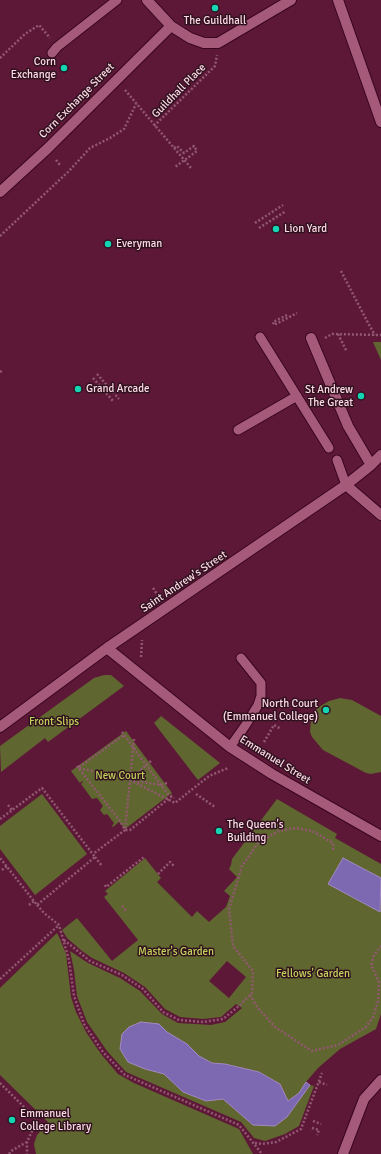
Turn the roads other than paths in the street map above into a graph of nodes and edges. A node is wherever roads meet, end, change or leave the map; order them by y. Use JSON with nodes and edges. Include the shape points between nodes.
{"nodes":[{"id":1,"x":117,"y":0,"type":"edge"},
{"id":2,"x":147,"y":0,"type":"edge"},
{"id":3,"x":291,"y":0,"type":"edge"},
{"id":4,"x":338,"y":0,"type":"edge"},
{"id":5,"x":171,"y":26,"type":"junction"},
{"id":6,"x":55,"y":50,"type":"road end"},
{"id":7,"x":381,"y":122,"type":"edge"},
{"id":8,"x":0,"y":192,"type":"edge"},
{"id":9,"x":260,"y":337,"type":"dead end"},
{"id":10,"x":312,"y":341,"type":"road end"},
{"id":11,"x":297,"y":396,"type":"junction"},
{"id":12,"x":238,"y":430,"type":"dead end"},
{"id":13,"x":329,"y":448,"type":"dead end"},
{"id":14,"x":381,"y":455,"type":"edge"},
{"id":15,"x":337,"y":460,"type":"dead end"},
{"id":16,"x":371,"y":465,"type":"junction"},
{"id":17,"x":346,"y":485,"type":"junction"},
{"id":18,"x":381,"y":515,"type":"edge"},
{"id":19,"x":107,"y":648,"type":"junction"},
{"id":20,"x":241,"y":658,"type":"dead end"},
{"id":21,"x":0,"y":727,"type":"edge"},
{"id":22,"x":230,"y":747,"type":"junction"},
{"id":23,"x":381,"y":836,"type":"edge"},
{"id":24,"x":381,"y":1080,"type":"edge"},
{"id":25,"x":343,"y":1154,"type":"edge"}],
"edges":[{"from":1,"to":6,"type":"lane"},
{"from":2,"to":5,"type":"street"},
{"from":3,"to":5,"type":"street","via":[[218,43],[204,44]]},
{"from":4,"to":7,"type":"street"},
{"from":5,"to":8,"type":"street","name":"Corn Exchange Street"},
{"from":9,"to":11,"type":"lane"},
{"from":10,"to":16,"type":"street","via":[[348,426]]},
{"from":11,"to":12,"type":"lane"},
{"from":11,"to":13,"type":"lane"},
{"from":14,"to":16,"type":"street","name":"Saint Andrew's Street"},
{"from":15,"to":17,"type":"lane"},
{"from":16,"to":17,"type":"street","name":"Saint Andrew's Street"},
{"from":17,"to":18,"type":"street"},
{"from":17,"to":19,"type":"street","name":"Saint Andrew's Street"},
{"from":19,"to":21,"type":"street","name":"Saint Andrew's Street"},
{"from":19,"to":22,"type":"street","name":"Emmanuel Street"},
{"from":20,"to":22,"type":"lane","via":[[260,683],[261,696],[258,705]]},
{"from":22,"to":23,"type":"street","name":"Emmanuel Street"},
{"from":24,"to":25,"type":"street","via":[[364,1099]]}]}
